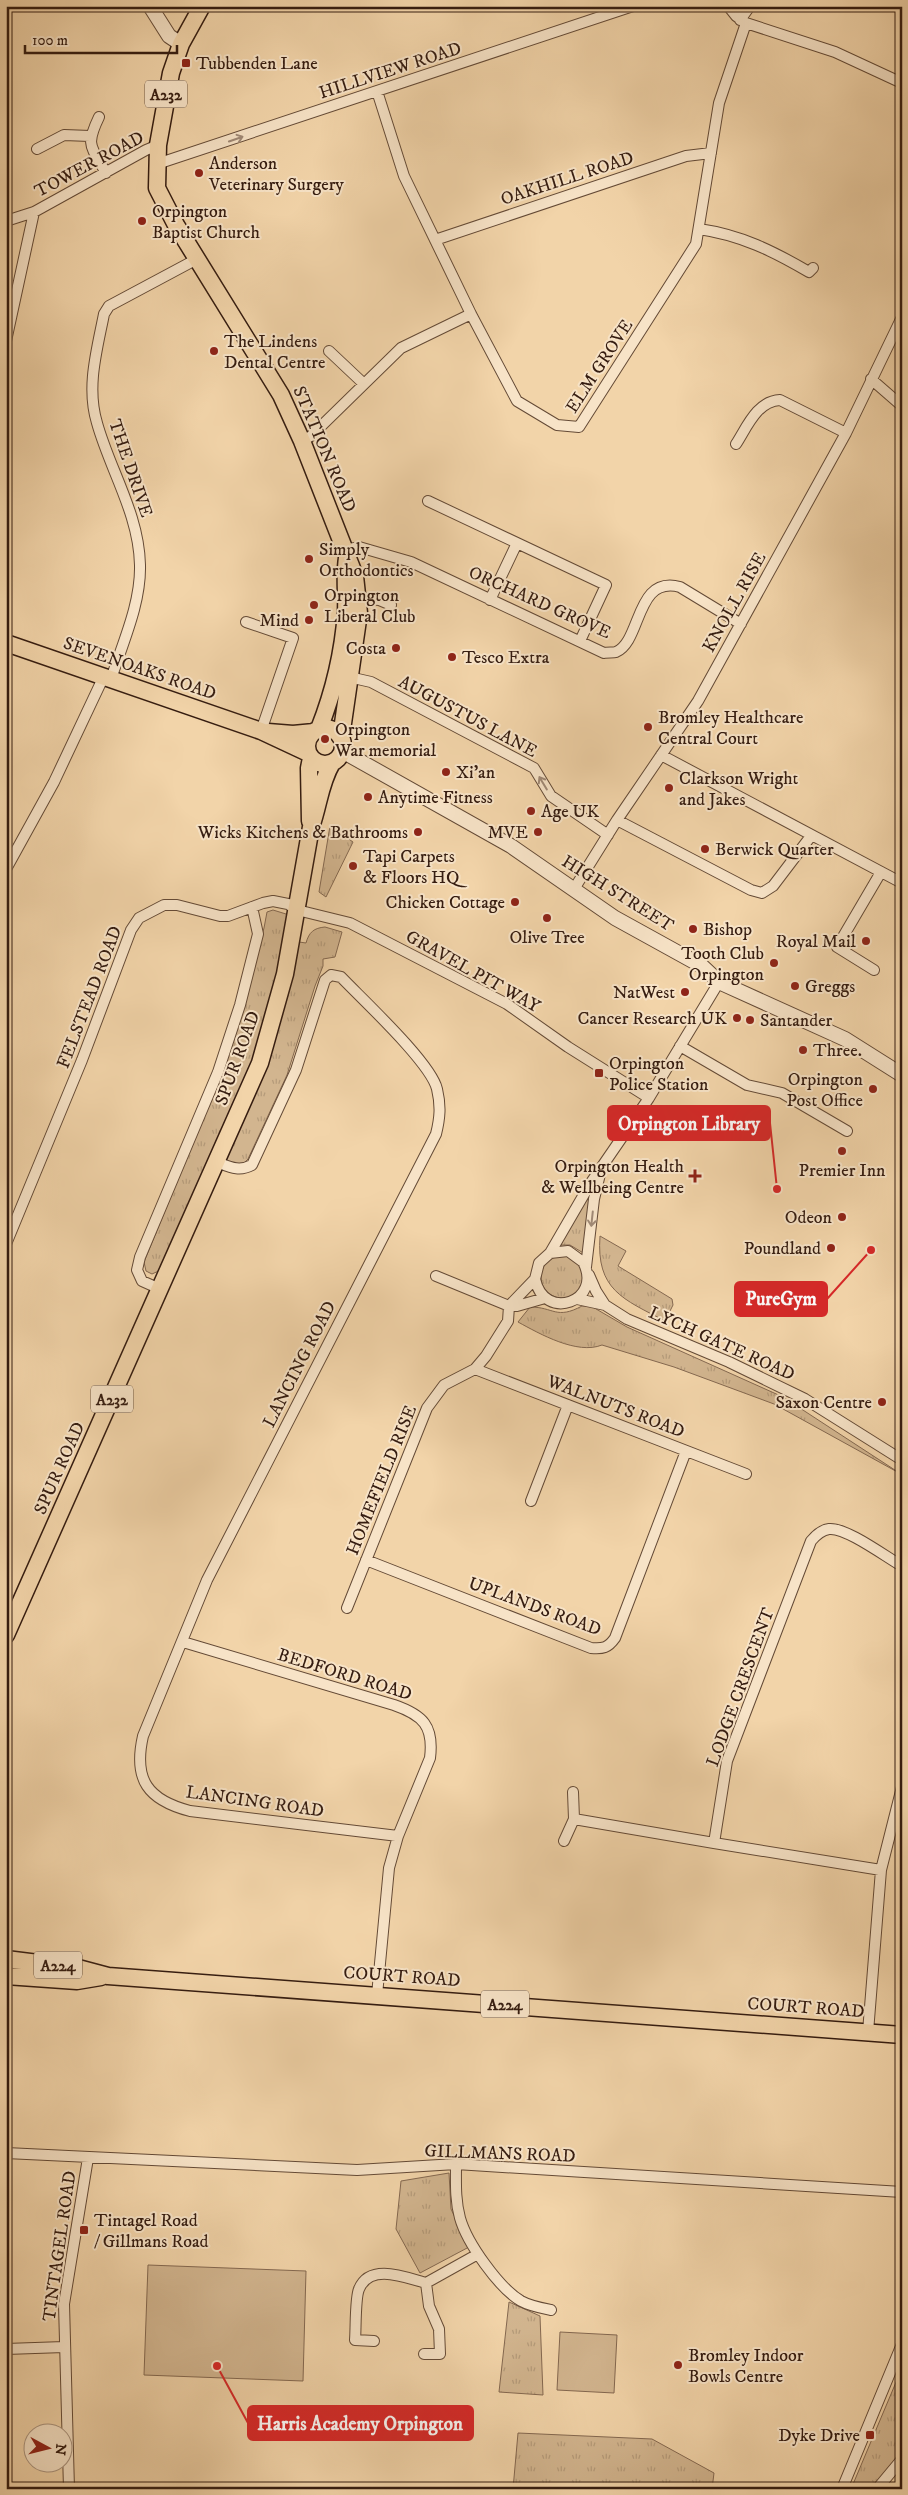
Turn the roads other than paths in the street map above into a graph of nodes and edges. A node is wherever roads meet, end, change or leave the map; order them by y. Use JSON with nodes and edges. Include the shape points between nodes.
{"nodes":[{"id":1,"x":150,"y":6,"type":"edge"},
{"id":2,"x":202,"y":6,"type":"edge"},
{"id":3,"x":633,"y":6,"type":"edge"},
{"id":4,"x":728,"y":6,"type":"edge"},
{"id":5,"x":750,"y":6,"type":"edge"},
{"id":6,"x":743,"y":21,"type":"junction"},
{"id":7,"x":181,"y":44,"type":"junction"},
{"id":8,"x":902,"y":83,"type":"edge"},
{"id":9,"x":377,"y":91,"type":"junction"},
{"id":10,"x":99,"y":117,"type":"dead end"},
{"id":11,"x":90,"y":136,"type":"junction"},
{"id":12,"x":158,"y":146,"type":"junction"},
{"id":13,"x":37,"y":149,"type":"dead end"},
{"id":14,"x":711,"y":153,"type":"junction"},
{"id":15,"x":157,"y":164,"type":"junction"},
{"id":16,"x":106,"y":173,"type":"junction"},
{"id":17,"x":34,"y":212,"type":"junction"},
{"id":18,"x":6,"y":221,"type":"edge"},
{"id":19,"x":699,"y":229,"type":"junction"},
{"id":20,"x":435,"y":240,"type":"junction"},
{"id":21,"x":197,"y":259,"type":"junction"},
{"id":22,"x":812,"y":268,"type":"dead end"},
{"id":23,"x":470,"y":314,"type":"junction"},
{"id":24,"x":902,"y":318,"type":"edge"},
{"id":25,"x":6,"y":341,"type":"edge"},
{"id":26,"x":329,"y":350,"type":"dead end"},
{"id":27,"x":872,"y":379,"type":"junction"},
{"id":28,"x":364,"y":384,"type":"junction"},
{"id":29,"x":902,"y":406,"type":"edge"},
{"id":30,"x":846,"y":433,"type":"junction"},
{"id":31,"x":302,"y":441,"type":"junction"},
{"id":32,"x":736,"y":444,"type":"dead end"},
{"id":33,"x":428,"y":501,"type":"dead end"},
{"id":34,"x":517,"y":543,"type":"junction"},
{"id":35,"x":346,"y":554,"type":"junction"},
{"id":36,"x":352,"y":597,"type":"junction"},
{"id":37,"x":490,"y":600,"type":"junction"},
{"id":38,"x":392,"y":605,"type":"dead end"},
{"id":39,"x":246,"y":622,"type":"dead end"},
{"id":40,"x":741,"y":624,"type":"junction"},
{"id":41,"x":580,"y":641,"type":"junction"},
{"id":42,"x":6,"y":643,"type":"edge"},
{"id":43,"x":349,"y":676,"type":"junction"},
{"id":44,"x":108,"y":677,"type":"junction"},
{"id":45,"x":316,"y":730,"type":"junction"},
{"id":46,"x":261,"y":731,"type":"junction"},
{"id":47,"x":338,"y":751,"type":"junction"},
{"id":48,"x":662,"y":755,"type":"junction"},
{"id":49,"x":310,"y":756,"type":"junction"},
{"id":50,"x":617,"y":820,"type":"junction"},
{"id":51,"x":311,"y":827,"type":"junction"},
{"id":52,"x":608,"y":835,"type":"junction"},
{"id":53,"x":811,"y":836,"type":"junction"},
{"id":54,"x":6,"y":870,"type":"edge"},
{"id":55,"x":881,"y":872,"type":"junction"},
{"id":56,"x":902,"y":884,"type":"edge"},
{"id":57,"x":574,"y":889,"type":"junction"},
{"id":58,"x":252,"y":907,"type":"junction"},
{"id":59,"x":297,"y":910,"type":"junction"},
{"id":60,"x":874,"y":970,"type":"dead end"},
{"id":61,"x":719,"y":982,"type":"junction"},
{"id":62,"x":680,"y":1046,"type":"junction"},
{"id":63,"x":902,"y":1075,"type":"edge"},
{"id":64,"x":649,"y":1098,"type":"junction"},
{"id":65,"x":847,"y":1131,"type":"dead end"},
{"id":66,"x":217,"y":1162,"type":"junction"},
{"id":67,"x":601,"y":1171,"type":"junction"},
{"id":68,"x":6,"y":1244,"type":"edge"},
{"id":69,"x":550,"y":1253,"type":"junction"},
{"id":70,"x":587,"y":1270,"type":"junction"},
{"id":71,"x":436,"y":1276,"type":"dead end"},
{"id":72,"x":535,"y":1279,"type":"junction"},
{"id":73,"x":160,"y":1289,"type":"junction"},
{"id":74,"x":544,"y":1298,"type":"junction"},
{"id":75,"x":577,"y":1299,"type":"junction"},
{"id":76,"x":605,"y":1305,"type":"junction"},
{"id":77,"x":509,"y":1306,"type":"junction"},
{"id":78,"x":475,"y":1369,"type":"junction"},
{"id":79,"x":568,"y":1404,"type":"junction"},
{"id":80,"x":686,"y":1451,"type":"junction"},
{"id":81,"x":902,"y":1460,"type":"edge"},
{"id":82,"x":746,"y":1474,"type":"dead end"},
{"id":83,"x":531,"y":1501,"type":"dead end"},
{"id":84,"x":366,"y":1560,"type":"junction"},
{"id":85,"x":902,"y":1566,"type":"edge"},
{"id":86,"x":347,"y":1608,"type":"dead end"},
{"id":87,"x":6,"y":1635,"type":"edge"},
{"id":88,"x":183,"y":1642,"type":"junction"},
{"id":89,"x":902,"y":1787,"type":"edge"},
{"id":90,"x":573,"y":1792,"type":"dead end"},
{"id":91,"x":574,"y":1819,"type":"junction"},
{"id":92,"x":398,"y":1836,"type":"junction"},
{"id":93,"x":564,"y":1842,"type":"dead end"},
{"id":94,"x":714,"y":1843,"type":"junction"},
{"id":95,"x":881,"y":1870,"type":"junction"},
{"id":96,"x":6,"y":1959,"type":"edge"},
{"id":97,"x":6,"y":1976,"type":"edge"},
{"id":98,"x":108,"y":1976,"type":"junction"},
{"id":99,"x":377,"y":1995,"type":"junction"},
{"id":100,"x":868,"y":2032,"type":"junction"},
{"id":101,"x":902,"y":2035,"type":"edge"},
{"id":102,"x":6,"y":2153,"type":"edge"},
{"id":103,"x":88,"y":2158,"type":"junction"},
{"id":104,"x":456,"y":2164,"type":"junction"},
{"id":105,"x":902,"y":2192,"type":"edge"},
{"id":106,"x":478,"y":2254,"type":"junction"},
{"id":107,"x":426,"y":2283,"type":"junction"},
{"id":108,"x":551,"y":2310,"type":"dead end"},
{"id":109,"x":374,"y":2342,"type":"dead end"},
{"id":110,"x":902,"y":2344,"type":"edge"},
{"id":111,"x":64,"y":2347,"type":"junction"},
{"id":112,"x":6,"y":2349,"type":"edge"},
{"id":113,"x":424,"y":2354,"type":"dead end"},
{"id":114,"x":902,"y":2459,"type":"edge"},
{"id":115,"x":69,"y":2489,"type":"edge"},
{"id":116,"x":842,"y":2489,"type":"edge"},
{"id":117,"x":877,"y":2489,"type":"edge"}],
"edges":[{"from":1,"to":7,"type":"street","via":[[169,36]]},
{"from":2,"to":7,"type":"main road","name":"STATION ROAD","number":"A232"},
{"from":3,"to":9,"type":"street","name":"HILLVIEW ROAD"},
{"from":4,"to":6,"type":"street"},
{"from":5,"to":6,"type":"street","name":"ELM GROVE"},
{"from":6,"to":8,"type":"street","via":[[835,52]]},
{"from":6,"to":14,"type":"street","name":"ELM GROVE","via":[[725,80]]},
{"from":7,"to":12,"type":"main road","name":"STATION ROAD","number":"A232","via":[[171,73]]},
{"from":15,"to":9,"type":"street","name":"HILLVIEW ROAD","one_way":true},
{"from":9,"to":20,"type":"street","name":"ELM GROVE","via":[[404,176]]},
{"from":10,"to":11,"type":"street"},
{"from":11,"to":13,"type":"street","via":[[64,135]]},
{"from":11,"to":16,"type":"street","via":[[90,146]]},
{"from":12,"to":15,"type":"main road","name":"STATION ROAD","number":"A232"},
{"from":12,"to":16,"type":"street","name":"TOWER ROAD"},
{"from":14,"to":19,"type":"street","name":"ELM GROVE"},
{"from":14,"to":20,"type":"street","name":"OAKHILL ROAD","via":[[686,156]]},
{"from":15,"to":21,"type":"main road","name":"STATION ROAD","number":"A232","via":[[159,195]]},
{"from":16,"to":17,"type":"street","name":"TOWER ROAD"},
{"from":17,"to":18,"type":"street","name":"TOWER ROAD"},
{"from":17,"to":25,"type":"street"},
{"from":19,"to":22,"type":"street","via":[[728,233],[773,251],[809,272]]},
{"from":19,"to":23,"type":"street","name":"ELM GROVE","via":[[696,244],[579,427],[558,425],[517,401]]},
{"from":20,"to":23,"type":"street","name":"ELM GROVE"},
{"from":21,"to":31,"type":"main road","name":"STATION ROAD","number":"A232","via":[[277,387]]},
{"from":21,"to":44,"type":"street","name":"THE DRIVE","via":[[109,306],[104,314],[93,369],[96,422],[134,528],[140,565],[138,593]]},
{"from":23,"to":28,"type":"street","via":[[401,348]]},
{"from":24,"to":27,"type":"street","name":"KNOLL RISE"},
{"from":26,"to":28,"type":"street"},
{"from":27,"to":29,"type":"street"},
{"from":27,"to":30,"type":"street","name":"KNOLL RISE"},
{"from":28,"to":31,"type":"street"},
{"from":30,"to":32,"type":"street","via":[[780,400],[770,400],[760,407]]},
{"from":30,"to":40,"type":"street","name":"KNOLL RISE"},
{"from":31,"to":35,"type":"main road","name":"STATION ROAD","number":"A232"},
{"from":33,"to":34,"type":"street"},
{"from":34,"to":37,"type":"street"},
{"from":34,"to":41,"type":"street","via":[[606,585]]},
{"from":35,"to":36,"type":"main road","name":"STATION ROAD","via":[[344,576]]},
{"from":35,"to":37,"type":"street","name":"ORCHARD GROVE","via":[[359,547],[411,562]]},
{"from":36,"to":38,"type":"street"},
{"from":36,"to":43,"type":"main road","name":"STATION ROAD","via":[[358,613]]},
{"from":36,"to":45,"type":"main road","name":"STATION ROAD","via":[[345,619],[337,675]]},
{"from":37,"to":41,"type":"street","name":"ORCHARD GROVE"},
{"from":39,"to":46,"type":"street","via":[[293,638]]},
{"from":40,"to":41,"type":"street","name":"ORCHARD GROVE","via":[[680,587],[669,584],[657,587],[623,647],[616,652],[604,653]]},
{"from":40,"to":48,"type":"street","name":"KNOLL RISE","via":[[698,701]]},
{"from":42,"to":44,"type":"main road","name":"SEVENOAKS ROAD"},
{"from":43,"to":47,"type":"main road","name":"STATION ROAD"},
{"from":52,"to":43,"type":"street","name":"AUGUSTUS LANE","one_way":true,"via":[[551,796],[534,768],[371,682]]},
{"from":44,"to":46,"type":"main road","name":"SEVENOAKS ROAD"},
{"from":44,"to":54,"type":"street","name":"THE DRIVE"},
{"from":45,"to":46,"type":"main road","name":"SEVENOAKS ROAD","via":[[293,734]]},
{"from":45,"to":47,"type":"main road","via":[[332,729]]},
{"from":45,"to":49,"type":"main road","via":[[307,742]]},
{"from":46,"to":49,"type":"main road","name":"SEVENOAKS ROAD"},
{"from":47,"to":49,"type":"main road","via":[[321,764]]},
{"from":47,"to":51,"type":"main road","name":"SPUR ROAD","via":[[323,780],[319,806]]},
{"from":47,"to":57,"type":"street","name":"HIGH STREET","via":[[511,846]]},
{"from":48,"to":50,"type":"street","name":"KNOLL RISE"},
{"from":48,"to":53,"type":"street"},
{"from":49,"to":51,"type":"main road","name":"SPUR ROAD","via":[[308,804]]},
{"from":50,"to":52,"type":"street","name":"KNOLL RISE"},
{"from":50,"to":53,"type":"street","via":[[750,890],[762,893],[772,886]]},
{"from":51,"to":59,"type":"main road","name":"SPUR ROAD","number":"A232"},
{"from":52,"to":57,"type":"street","name":"KNOLL RISE"},
{"from":53,"to":55,"type":"street"},
{"from":55,"to":56,"type":"street"},
{"from":55,"to":60,"type":"street","via":[[837,947]]},
{"from":57,"to":61,"type":"street","name":"HIGH STREET","via":[[615,918],[702,966]]},
{"from":58,"to":59,"type":"street","name":"FELSTEAD ROAD","via":[[273,901]]},
{"from":58,"to":68,"type":"street","name":"FELSTEAD ROAD","via":[[236,915],[220,916],[177,905],[164,905],[139,918],[131,930],[82,1060]]},
{"from":58,"to":73,"type":"street","name":"SPUR ROAD","via":[[258,934],[240,1005],[218,1072],[140,1257],[137,1270],[142,1281]]},
{"from":59,"to":64,"type":"street","name":"GRAVEL PIT WAY","via":[[358,926],[486,993]]},
{"from":59,"to":66,"type":"main road","name":"SPUR ROAD","number":"A232","via":[[285,974],[263,1054]]},
{"from":61,"to":62,"type":"street","name":"HOMEFIELD RISE"},
{"from":61,"to":63,"type":"street","name":"HIGH STREET","via":[[845,1039]]},
{"from":62,"to":64,"type":"street","name":"HOMEFIELD RISE"},
{"from":62,"to":65,"type":"street","via":[[747,1085],[782,1093]]},
{"from":64,"to":67,"type":"street","name":"HOMEFIELD RISE"},
{"from":66,"to":73,"type":"main road","name":"SPUR ROAD","number":"A232"},
{"from":66,"to":88,"type":"street","name":"LANCING ROAD","via":[[236,1169],[252,1165],[296,1070],[325,980],[331,975],[341,977],[426,1066],[437,1088],[441,1113],[436,1134],[208,1580]]},
{"from":67,"to":69,"type":"street","name":"HOMEFIELD RISE"},
{"from":67,"to":70,"type":"street","name":"HOMEFIELD RISE","one_way":true,"via":[[594,1199]]},
{"from":69,"to":70,"type":"street","via":[[573,1253]]},
{"from":69,"to":72,"type":"street","name":"HOMEFIELD RISE","via":[[539,1264]]},
{"from":70,"to":75,"type":"street","via":[[586,1286]]},
{"from":70,"to":76,"type":"street","name":"LYCH GATE ROAD"},
{"from":71,"to":77,"type":"street"},
{"from":72,"to":74,"type":"street"},
{"from":72,"to":77,"type":"street","name":"HOMEFIELD RISE"},
{"from":73,"to":87,"type":"main road","name":"SPUR ROAD","number":"A232"},
{"from":74,"to":75,"type":"street","via":[[562,1304]]},
{"from":74,"to":77,"type":"street"},
{"from":75,"to":76,"type":"street","name":"LYCH GATE ROAD"},
{"from":76,"to":81,"type":"street","name":"LYCH GATE ROAD","via":[[627,1319],[805,1398]]},
{"from":77,"to":78,"type":"street","name":"HOMEFIELD RISE","via":[[508,1321]]},
{"from":78,"to":79,"type":"street","name":"WALNUTS ROAD"},
{"from":78,"to":84,"type":"street","name":"HOMEFIELD RISE","via":[[444,1385],[427,1408]]},
{"from":79,"to":80,"type":"street","name":"WALNUTS ROAD"},
{"from":79,"to":83,"type":"street"},
{"from":80,"to":82,"type":"street","name":"WALNUTS ROAD"},
{"from":80,"to":84,"type":"street","name":"UPLANDS ROAD","via":[[615,1638],[602,1649],[591,1648]]},
{"from":84,"to":86,"type":"street","name":"HOMEFIELD RISE"},
{"from":85,"to":94,"type":"street","name":"LODGE CRESCENT","via":[[843,1532],[831,1529],[820,1532],[810,1541],[727,1761]]},
{"from":88,"to":92,"type":"street","name":"BEDFORD ROAD","via":[[394,1705],[423,1719],[430,1733],[430,1758]]},
{"from":88,"to":92,"type":"street","name":"LANCING ROAD","via":[[143,1736],[138,1756],[142,1778],[154,1795],[170,1806],[190,1811]]},
{"from":89,"to":95,"type":"street"},
{"from":90,"to":91,"type":"street"},
{"from":91,"to":93,"type":"street"},
{"from":91,"to":94,"type":"street"},
{"from":92,"to":99,"type":"street","name":"BEDFORD ROAD","via":[[384,1902]]},
{"from":94,"to":95,"type":"street"},
{"from":95,"to":100,"type":"street"},
{"from":96,"to":98,"type":"main road","name":"COURT ROAD","number":"A224","via":[[78,1968]]},
{"from":97,"to":98,"type":"main road","name":"COURT ROAD","number":"A224","via":[[77,1981]]},
{"from":98,"to":99,"type":"main road","name":"COURT ROAD","number":"A224"},
{"from":99,"to":100,"type":"main road","name":"COURT ROAD","number":"A224"},
{"from":100,"to":101,"type":"main road","name":"COURT ROAD","number":"A224"},
{"from":102,"to":103,"type":"street","name":"GILLMANS ROAD"},
{"from":103,"to":104,"type":"street","name":"GILLMANS ROAD","via":[[356,2170]]},
{"from":103,"to":111,"type":"street","name":"TINTAGEL ROAD","via":[[66,2291]]},
{"from":104,"to":105,"type":"street","name":"GILLMANS ROAD"},
{"from":104,"to":106,"type":"street","via":[[460,2219]]},
{"from":106,"to":107,"type":"street"},
{"from":106,"to":108,"type":"street","via":[[521,2301]]},
{"from":107,"to":109,"type":"street","via":[[386,2273],[370,2277],[359,2288],[355,2340]]},
{"from":107,"to":113,"type":"street","via":[[429,2306],[439,2330],[440,2354]]},
{"from":110,"to":116,"type":"street"},
{"from":111,"to":112,"type":"street"},
{"from":111,"to":115,"type":"street","name":"TINTAGEL ROAD"},
{"from":114,"to":117,"type":"street"}]}
